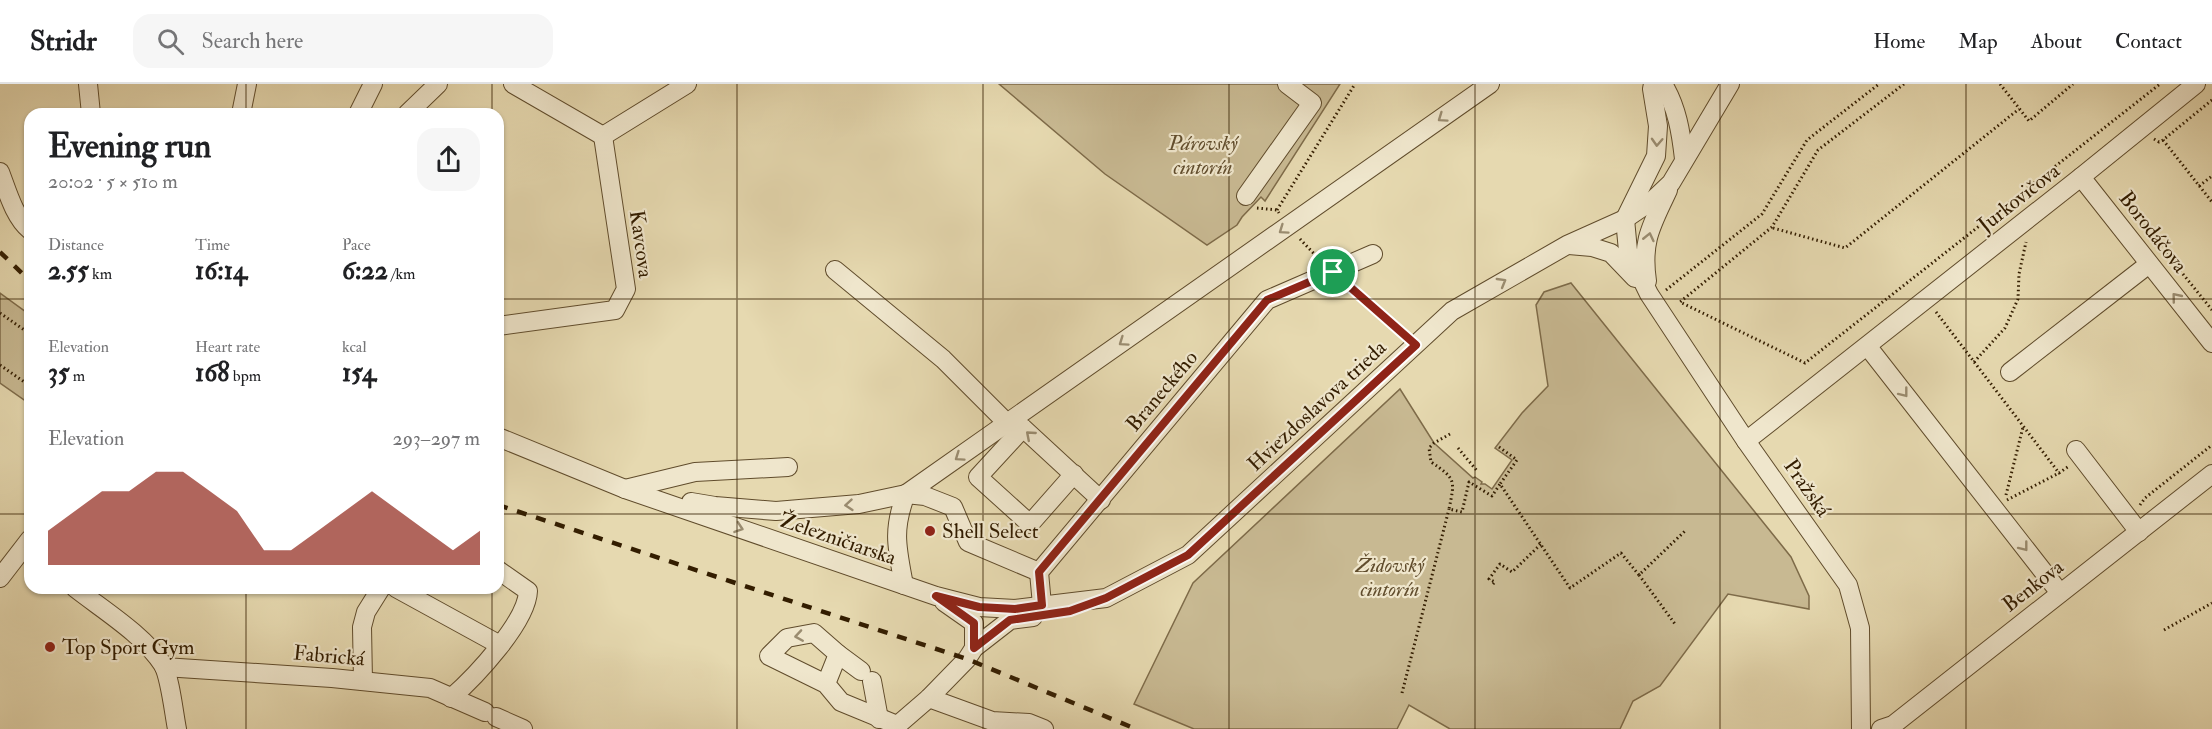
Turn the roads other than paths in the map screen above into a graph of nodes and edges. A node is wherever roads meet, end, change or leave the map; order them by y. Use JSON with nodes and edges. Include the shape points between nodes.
{"nodes":[{"id":1,"x":88,"y":84,"type":"edge"},
{"id":2,"x":247,"y":84,"type":"edge"},
{"id":3,"x":373,"y":84,"type":"edge"},
{"id":4,"x":438,"y":84,"type":"edge"},
{"id":5,"x":513,"y":84,"type":"edge"},
{"id":6,"x":687,"y":84,"type":"edge"},
{"id":7,"x":1287,"y":84,"type":"edge"},
{"id":8,"x":1490,"y":84,"type":"edge"},
{"id":9,"x":1653,"y":84,"type":"edge"},
{"id":10,"x":1663,"y":84,"type":"edge"},
{"id":11,"x":1730,"y":84,"type":"edge"},
{"id":12,"x":2196,"y":84,"type":"edge"},
{"id":13,"x":90,"y":108,"type":"edge"},
{"id":14,"x":242,"y":108,"type":"edge"},
{"id":15,"x":361,"y":108,"type":"edge"},
{"id":16,"x":413,"y":108,"type":"edge"},
{"id":17,"x":603,"y":136,"type":"junction"},
{"id":18,"x":1684,"y":159,"type":"junction"},
{"id":19,"x":0,"y":172,"type":"edge"},
{"id":20,"x":2081,"y":177,"type":"junction"},
{"id":21,"x":1671,"y":183,"type":"junction"},
{"id":22,"x":1246,"y":196,"type":"road end"},
{"id":23,"x":1625,"y":219,"type":"junction"},
{"id":24,"x":24,"y":224,"type":"edge"},
{"id":25,"x":1567,"y":245,"type":"junction"},
{"id":26,"x":1373,"y":254,"type":"dead end"},
{"id":27,"x":2149,"y":264,"type":"junction"},
{"id":28,"x":835,"y":270,"type":"dead end"},
{"id":29,"x":1656,"y":294,"type":"junction"},
{"id":30,"x":504,"y":325,"type":"edge"},
{"id":31,"x":2212,"y":343,"type":"edge"},
{"id":32,"x":1868,"y":346,"type":"junction"},
{"id":33,"x":2010,"y":372,"type":"dead end"},
{"id":34,"x":1007,"y":423,"type":"junction"},
{"id":35,"x":504,"y":439,"type":"edge"},
{"id":36,"x":1746,"y":441,"type":"junction"},
{"id":37,"x":2079,"y":454,"type":"road end"},
{"id":38,"x":788,"y":467,"type":"dead end"},
{"id":39,"x":1074,"y":474,"type":"junction"},
{"id":40,"x":2212,"y":474,"type":"edge"},
{"id":41,"x":625,"y":489,"type":"junction"},
{"id":42,"x":906,"y":494,"type":"junction"},
{"id":43,"x":1101,"y":500,"type":"junction"},
{"id":44,"x":2134,"y":527,"type":"junction"},
{"id":45,"x":24,"y":551,"type":"edge"},
{"id":46,"x":1039,"y":572,"type":"junction"},
{"id":47,"x":504,"y":574,"type":"edge"},
{"id":48,"x":0,"y":578,"type":"edge"},
{"id":49,"x":904,"y":585,"type":"junction"},
{"id":50,"x":2060,"y":593,"type":"junction"},
{"id":51,"x":83,"y":594,"type":"edge"},
{"id":52,"x":377,"y":594,"type":"edge"},
{"id":53,"x":407,"y":594,"type":"edge"},
{"id":54,"x":936,"y":596,"type":"junction"},
{"id":55,"x":1106,"y":598,"type":"junction"},
{"id":56,"x":1042,"y":605,"type":"junction"},
{"id":57,"x":500,"y":645,"type":"junction"},
{"id":58,"x":974,"y":648,"type":"junction"},
{"id":59,"x":838,"y":654,"type":"junction"},
{"id":60,"x":164,"y":667,"type":"junction"},
{"id":61,"x":363,"y":681,"type":"junction"},
{"id":62,"x":826,"y":684,"type":"junction"},
{"id":63,"x":452,"y":698,"type":"junction"},
{"id":64,"x":929,"y":698,"type":"junction"},
{"id":65,"x":889,"y":724,"type":"edge"},
{"id":66,"x":177,"y":729,"type":"edge"},
{"id":67,"x":523,"y":729,"type":"edge"},
{"id":68,"x":1044,"y":729,"type":"edge"},
{"id":69,"x":1861,"y":729,"type":"edge"},
{"id":70,"x":1881,"y":729,"type":"edge"}],
"edges":[{"from":1,"to":13,"type":"street"},
{"from":2,"to":14,"type":"street"},
{"from":3,"to":15,"type":"street"},
{"from":4,"to":16,"type":"street"},
{"from":5,"to":17,"type":"street"},
{"from":6,"to":17,"type":"street"},
{"from":7,"to":22,"type":"street","via":[[1312,103]]},
{"from":8,"to":34,"type":"street","one_way":true},
{"from":9,"to":23,"type":"street","one_way":true,"via":[[1658,126],[1656,156]]},
{"from":10,"to":18,"type":"street","via":[[1681,128]]},
{"from":11,"to":18,"type":"street","name":"Hviezdoslavova trieda"},
{"from":12,"to":20,"type":"street","name":"Jurkovičova"},
{"from":17,"to":30,"type":"street","name":"Kavcova","via":[[627,288],[615,310]]},
{"from":18,"to":21,"type":"street","name":"Hviezdoslavova trieda"},
{"from":19,"to":24,"type":"street"},
{"from":20,"to":27,"type":"street","name":"Borodáčova"},
{"from":20,"to":32,"type":"street","name":"Jurkovičova"},
{"from":21,"to":23,"type":"street","name":"Hviezdoslavova trieda"},
{"from":29,"to":21,"type":"street","one_way":true,"via":[[1645,267],[1647,236]]},
{"from":23,"to":25,"type":"street","name":"Hviezdoslavova trieda"},
{"from":23,"to":29,"type":"street","via":[[1628,251]]},
{"from":25,"to":29,"type":"street","via":[[1611,253]]},
{"from":55,"to":25,"type":"street","name":"Hviezdoslavova trieda","one_way":true,"via":[[1188,555],[1452,311]]},
{"from":26,"to":43,"type":"street","name":"Braneckého","via":[[1267,300]]},
{"from":31,"to":27,"type":"street","name":"Borodáčova","one_way":true},
{"from":27,"to":33,"type":"street"},
{"from":28,"to":34,"type":"street","via":[[943,359]]},
{"from":29,"to":36,"type":"street","name":"Pražská"},
{"from":32,"to":36,"type":"street","name":"Jurkovičova"},
{"from":32,"to":50,"type":"street","one_way":true},
{"from":34,"to":42,"type":"street","one_way":true},
{"from":35,"to":41,"type":"street","name":"Železničiarska"},
{"from":36,"to":69,"type":"street","name":"Pražská","via":[[1848,585],[1860,628]]},
{"from":37,"to":44,"type":"street"},
{"from":38,"to":41,"type":"street","via":[[695,472]]},
{"from":39,"to":39,"type":"street","one_way":true,"via":[[1023,428],[978,477],[1030,524]]},
{"from":39,"to":43,"type":"street"},
{"from":40,"to":44,"type":"street","name":"Benkova"},
{"from":42,"to":41,"type":"street","name":"Železničiarska","one_way":true,"via":[[859,504],[776,511],[716,506]]},
{"from":41,"to":49,"type":"street","name":"Železničiarska","one_way":true},
{"from":42,"to":46,"type":"street","via":[[925,496],[953,507],[968,542]]},
{"from":42,"to":49,"type":"street","via":[[898,515],[896,542]]},
{"from":43,"to":46,"type":"street","name":"Braneckého"},
{"from":44,"to":50,"type":"street","name":"Benkova"},
{"from":45,"to":48,"type":"street"},
{"from":46,"to":56,"type":"street"},
{"from":47,"to":57,"type":"street","via":[[528,591],[528,603]]},
{"from":49,"to":54,"type":"street","name":"Železničiarska"},
{"from":50,"to":70,"type":"street","name":"Benkova","via":[[1893,725]]},
{"from":51,"to":60,"type":"street","via":[[130,631]]},
{"from":52,"to":61,"type":"street","via":[[362,627]]},
{"from":53,"to":57,"type":"street"},
{"from":54,"to":56,"type":"street","name":"Železničiarska","via":[[979,607],[1015,609]]},
{"from":54,"to":58,"type":"street","via":[[974,623]]},
{"from":55,"to":56,"type":"street","name":"Hviezdoslavova trieda"},
{"from":55,"to":58,"type":"street","via":[[1070,611],[1010,620]]},
{"from":57,"to":63,"type":"street"},
{"from":58,"to":64,"type":"street"},
{"from":59,"to":62,"type":"street"},
{"from":59,"to":62,"type":"street","one_way":true,"via":[[814,633],[787,638],[769,656]]},
{"from":59,"to":65,"type":"street","via":[[867,676]]},
{"from":60,"to":61,"type":"street","name":"Fabrická"},
{"from":60,"to":66,"type":"street"},
{"from":61,"to":63,"type":"street","name":"Fabrická","via":[[430,688]]},
{"from":62,"to":65,"type":"street","via":[[841,702]]},
{"from":63,"to":67,"type":"street","name":"Fabrická"},
{"from":64,"to":65,"type":"street"},
{"from":64,"to":68,"type":"street","via":[[992,722],[1029,723]]}]}
